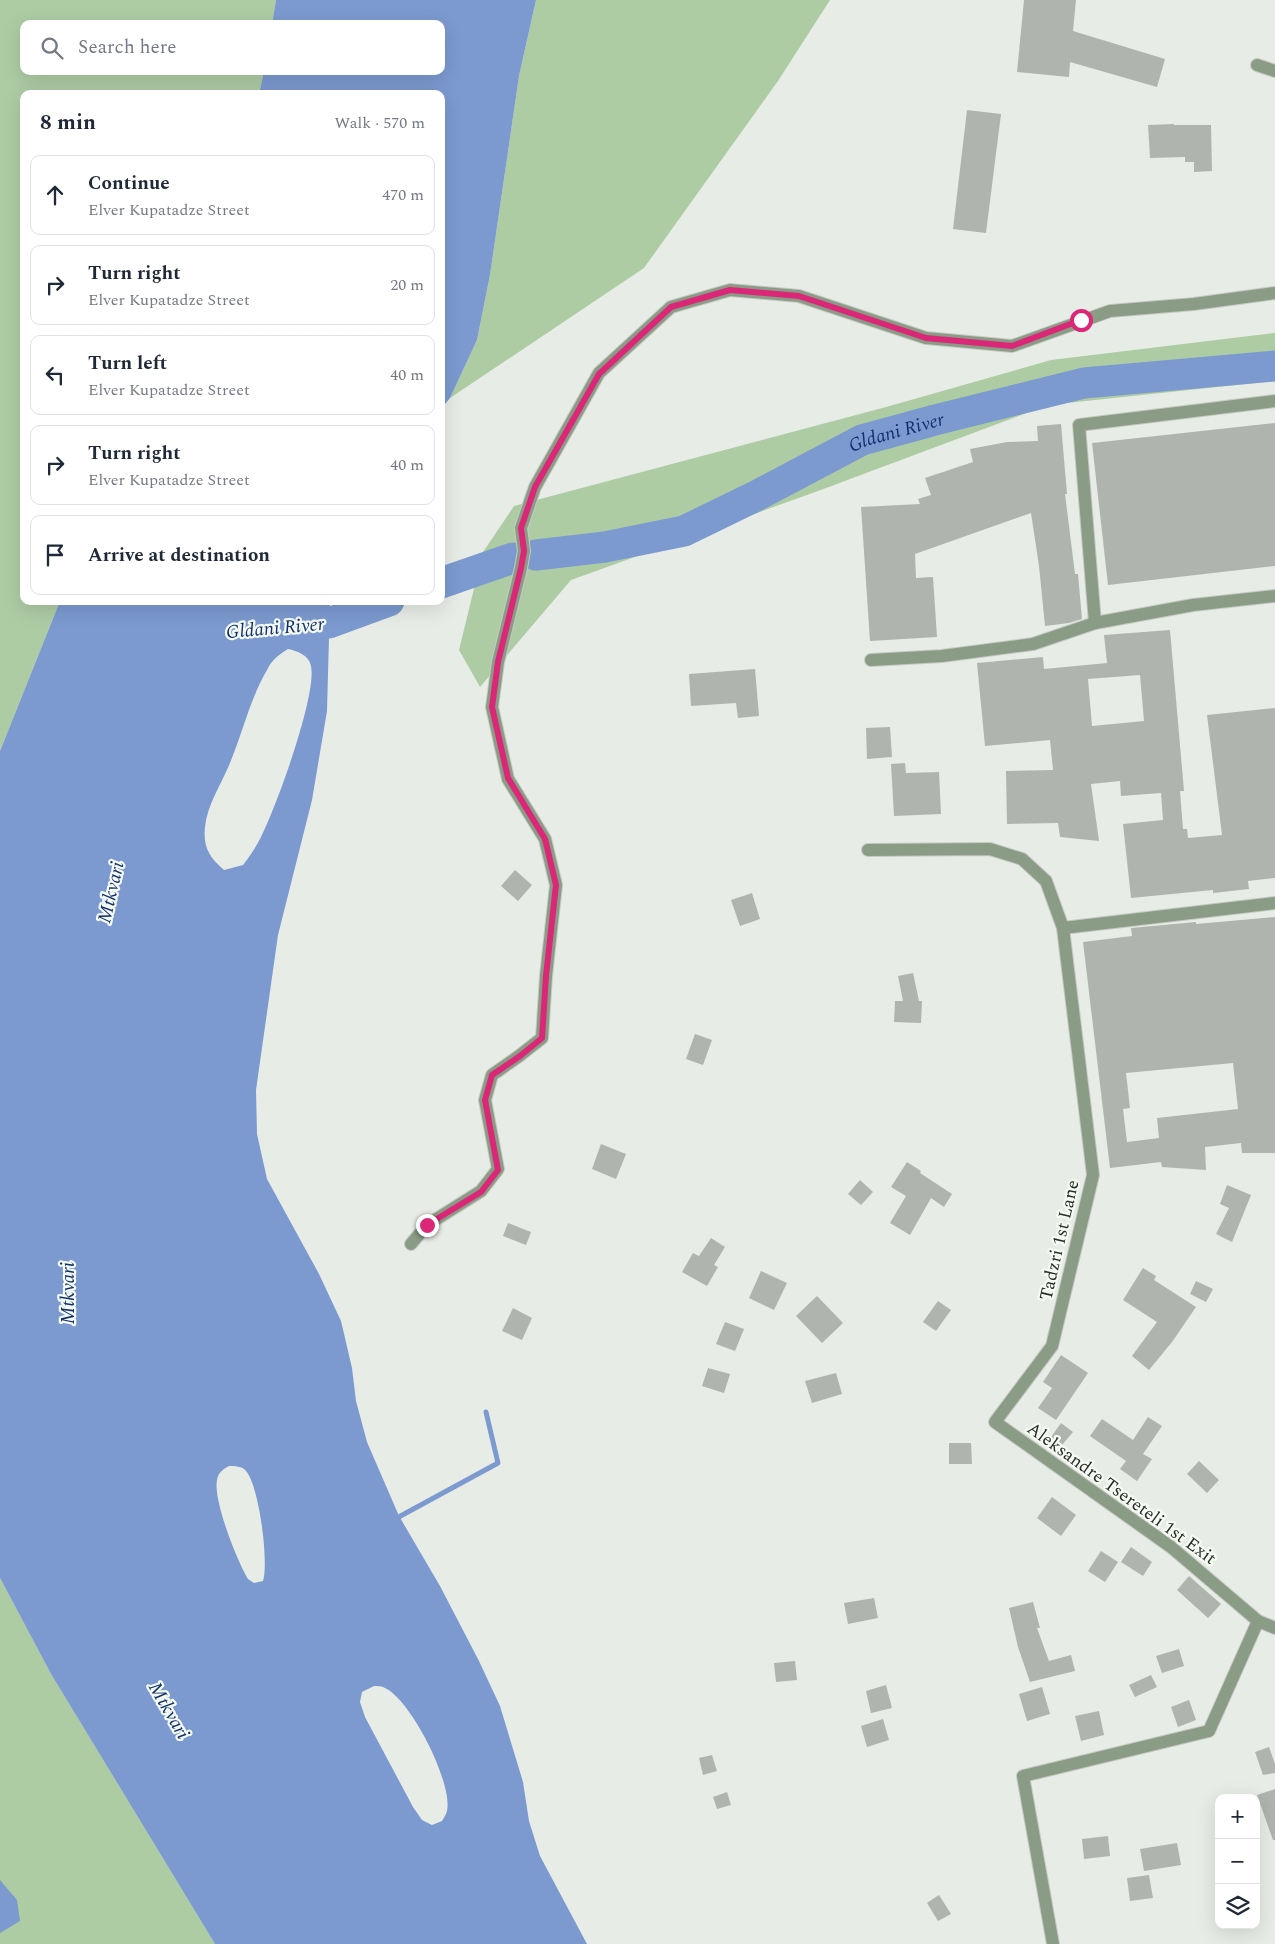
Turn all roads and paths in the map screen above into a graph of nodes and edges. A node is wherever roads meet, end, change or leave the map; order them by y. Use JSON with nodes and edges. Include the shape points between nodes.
{"nodes":[{"id":1,"x":1257,"y":65,"type":"dead end"},
{"id":2,"x":1275,"y":71,"type":"edge"},
{"id":3,"x":1275,"y":293,"type":"edge"},
{"id":4,"x":1275,"y":401,"type":"edge"},
{"id":5,"x":1275,"y":596,"type":"edge"},
{"id":6,"x":1095,"y":623,"type":"junction"},
{"id":7,"x":871,"y":660,"type":"dead end"},
{"id":8,"x":868,"y":850,"type":"dead end"},
{"id":9,"x":1275,"y":903,"type":"edge"},
{"id":10,"x":1062,"y":928,"type":"junction"},
{"id":11,"x":411,"y":1244,"type":"dead end"},
{"id":12,"x":995,"y":1422,"type":"joint"},
{"id":13,"x":1258,"y":1621,"type":"junction"},
{"id":14,"x":1275,"y":1628,"type":"edge"},
{"id":15,"x":1053,"y":1944,"type":"edge"}],
"edges":[{"from":1,"to":2,"type":"street"},
{"from":3,"to":11,"type":"street","via":[[1194,304],[1110,310],[1012,346],[926,338],[799,296],[730,290],[671,307],[599,374],[535,487],[521,528],[524,551],[498,662],[492,707],[508,778],[545,839],[556,885],[542,1038],[492,1075],[485,1100],[498,1170],[481,1192],[427,1225]]},
{"from":4,"to":6,"type":"street","via":[[1079,425]]},
{"from":5,"to":6,"type":"street","via":[[1193,605]]},
{"from":6,"to":7,"type":"street","via":[[1033,644],[942,656]]},
{"from":8,"to":10,"type":"street","name":"Tadzri 1st Lane","via":[[990,849],[1022,860],[1046,882]]},
{"from":9,"to":10,"type":"street"},
{"from":10,"to":12,"type":"street","name":"Tadzri 1st Lane","via":[[1093,1175],[1052,1346]]},
{"from":12,"to":13,"type":"street","name":"Aleksandre Tsereteli 1st Exit","via":[[1171,1547]]},
{"from":13,"to":14,"type":"street","name":"Aleksandre Tsereteli 1st Exit"},
{"from":13,"to":15,"type":"street","via":[[1209,1732],[1023,1776]]}]}
